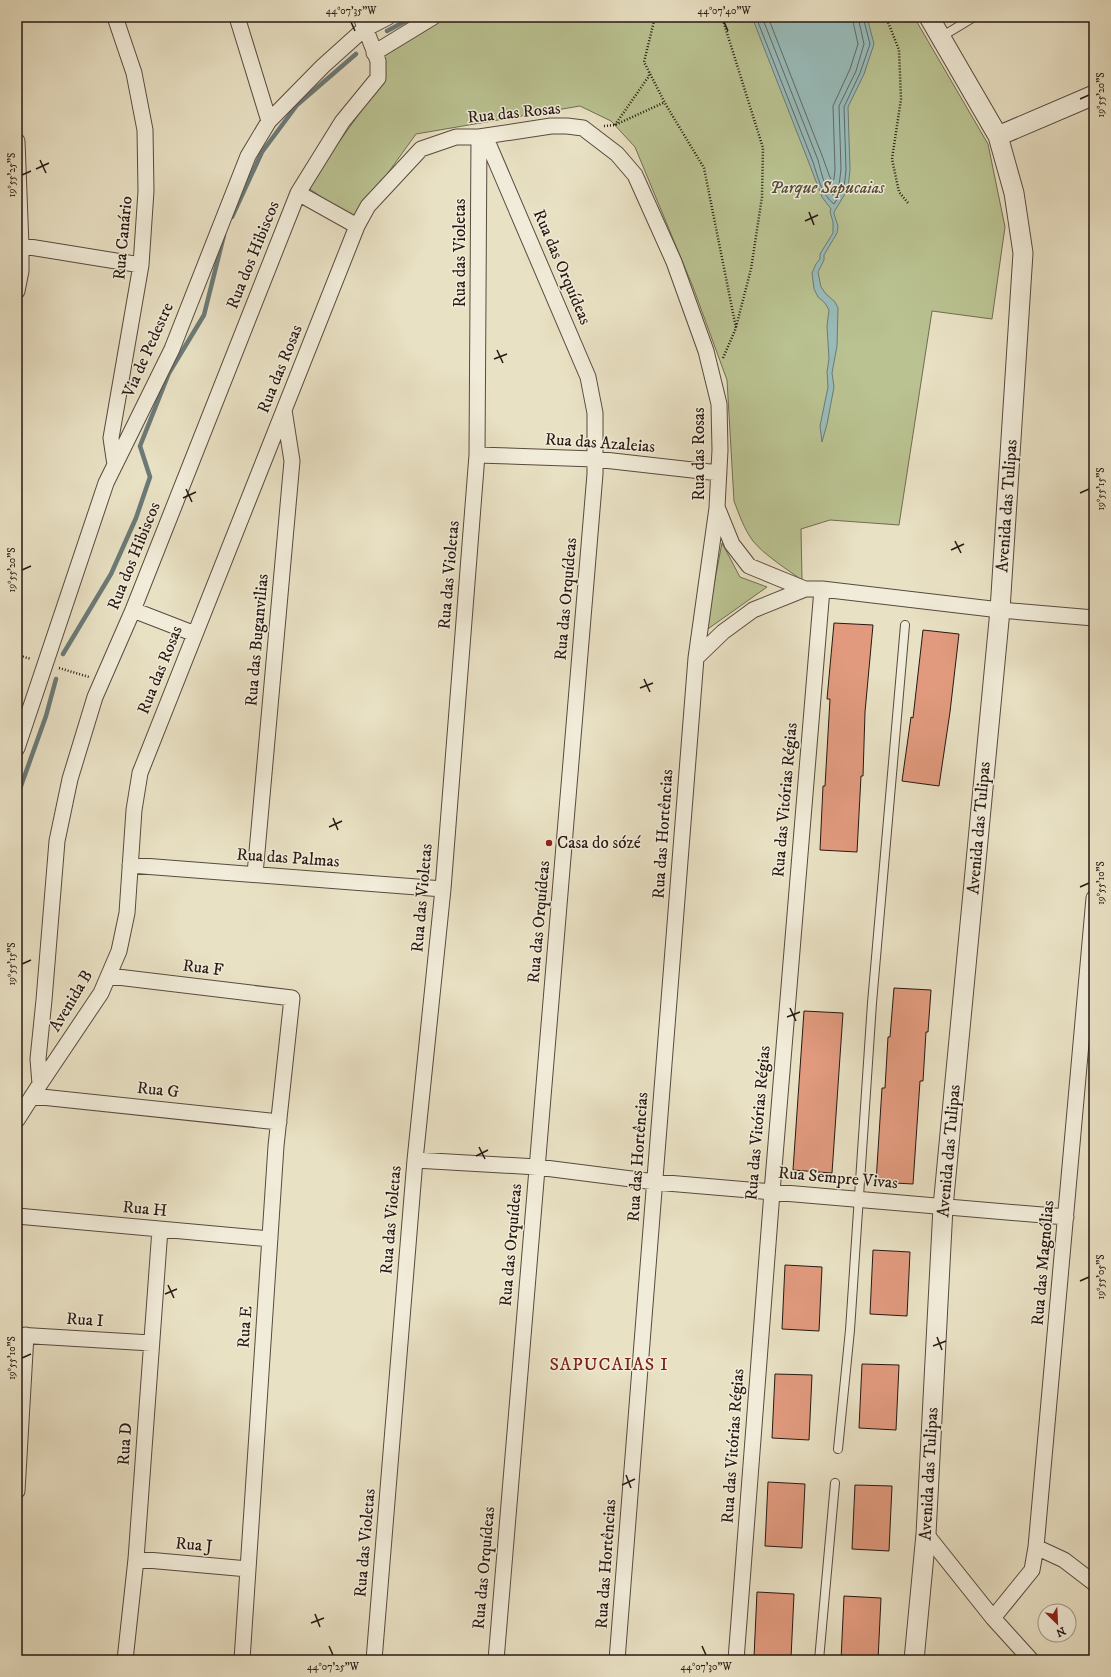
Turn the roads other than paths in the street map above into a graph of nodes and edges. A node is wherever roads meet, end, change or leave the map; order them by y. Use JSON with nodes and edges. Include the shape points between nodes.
{"nodes":[{"id":1,"x":115,"y":17,"type":"edge"},
{"id":2,"x":237,"y":17,"type":"edge"},
{"id":3,"x":388,"y":17,"type":"edge"},
{"id":4,"x":433,"y":17,"type":"edge"},
{"id":5,"x":929,"y":17,"type":"edge"},
{"id":6,"x":974,"y":17,"type":"edge"},
{"id":7,"x":363,"y":23,"type":"edge"},
{"id":8,"x":941,"y":37,"type":"junction"},
{"id":9,"x":374,"y":53,"type":"junction"},
{"id":10,"x":1094,"y":95,"type":"edge"},
{"id":11,"x":269,"y":121,"type":"junction"},
{"id":12,"x":482,"y":136,"type":"junction"},
{"id":13,"x":998,"y":136,"type":"junction"},
{"id":14,"x":17,"y":141,"type":"edge"},
{"id":15,"x":298,"y":193,"type":"junction"},
{"id":16,"x":356,"y":226,"type":"junction"},
{"id":17,"x":19,"y":246,"type":"edge"},
{"id":18,"x":141,"y":266,"type":"junction"},
{"id":19,"x":17,"y":291,"type":"edge"},
{"id":20,"x":284,"y":410,"type":"junction"},
{"id":21,"x":478,"y":455,"type":"junction"},
{"id":22,"x":595,"y":458,"type":"junction"},
{"id":23,"x":115,"y":465,"type":"junction"},
{"id":24,"x":719,"y":473,"type":"junction"},
{"id":25,"x":717,"y":507,"type":"junction"},
{"id":26,"x":805,"y":589,"type":"junction"},
{"id":27,"x":822,"y":589,"type":"junction"},
{"id":28,"x":133,"y":610,"type":"junction"},
{"id":29,"x":1000,"y":610,"type":"junction"},
{"id":30,"x":1094,"y":618,"type":"edge"},
{"id":31,"x":905,"y":625,"type":"dead end"},
{"id":32,"x":195,"y":634,"type":"junction"},
{"id":33,"x":696,"y":658,"type":"junction"},
{"id":34,"x":17,"y":748,"type":"edge"},
{"id":35,"x":130,"y":866,"type":"junction"},
{"id":36,"x":255,"y":874,"type":"junction"},
{"id":37,"x":443,"y":889,"type":"junction"},
{"id":38,"x":1094,"y":898,"type":"edge"},
{"id":39,"x":109,"y":976,"type":"junction"},
{"id":40,"x":292,"y":998,"type":"joint"},
{"id":41,"x":36,"y":1090,"type":"junction"},
{"id":42,"x":17,"y":1120,"type":"edge"},
{"id":43,"x":279,"y":1122,"type":"junction"},
{"id":44,"x":415,"y":1160,"type":"junction"},
{"id":45,"x":537,"y":1167,"type":"junction"},
{"id":46,"x":655,"y":1182,"type":"junction"},
{"id":47,"x":772,"y":1192,"type":"junction"},
{"id":48,"x":858,"y":1199,"type":"junction"},
{"id":49,"x":943,"y":1207,"type":"junction"},
{"id":50,"x":17,"y":1216,"type":"edge"},
{"id":51,"x":1066,"y":1217,"type":"junction"},
{"id":52,"x":160,"y":1229,"type":"junction"},
{"id":53,"x":270,"y":1239,"type":"junction"},
{"id":54,"x":22,"y":1335,"type":"edge"},
{"id":55,"x":151,"y":1343,"type":"junction"},
{"id":56,"x":838,"y":1449,"type":"dead end"},
{"id":57,"x":835,"y":1483,"type":"dead end"},
{"id":58,"x":17,"y":1491,"type":"edge"},
{"id":59,"x":926,"y":1534,"type":"junction"},
{"id":60,"x":1036,"y":1547,"type":"junction"},
{"id":61,"x":136,"y":1559,"type":"junction"},
{"id":62,"x":248,"y":1569,"type":"junction"},
{"id":63,"x":1094,"y":1583,"type":"edge"},
{"id":64,"x":993,"y":1618,"type":"junction"},
{"id":65,"x":125,"y":1660,"type":"edge"},
{"id":66,"x":242,"y":1660,"type":"edge"},
{"id":67,"x":374,"y":1660,"type":"edge"},
{"id":68,"x":496,"y":1660,"type":"edge"},
{"id":69,"x":617,"y":1660,"type":"edge"},
{"id":70,"x":736,"y":1660,"type":"edge"},
{"id":71,"x":819,"y":1660,"type":"edge"},
{"id":72,"x":914,"y":1660,"type":"edge"},
{"id":73,"x":1032,"y":1660,"type":"edge"}],
"edges":[{"from":1,"to":18,"type":"street","name":"Rua Canário","via":[[134,73],[145,130],[146,191]]},
{"from":2,"to":11,"type":"street"},
{"from":3,"to":7,"type":"street","name":"Via de Pedestre"},
{"from":4,"to":9,"type":"street"},
{"from":5,"to":8,"type":"street","name":"Avenida das Tulipas"},
{"from":6,"to":8,"type":"lane"},
{"from":7,"to":9,"type":"street"},
{"from":7,"to":11,"type":"street","name":"Via de Pedestre"},
{"from":8,"to":13,"type":"street","name":"Avenida das Tulipas"},
{"from":9,"to":15,"type":"street","name":"Rua dos Hibiscos","via":[[378,61],[378,78],[342,122]]},
{"from":10,"to":13,"type":"street"},
{"from":11,"to":23,"type":"street","name":"Via de Pedestre","via":[[248,156],[172,349]]},
{"from":12,"to":16,"type":"street","name":"Rua das Rosas","via":[[456,137],[421,149],[368,206]]},
{"from":12,"to":21,"type":"street","name":"Rua das Violetas"},
{"from":12,"to":22,"type":"street","name":"Rua das Orquídeas","via":[[588,377],[595,413]]},
{"from":12,"to":24,"type":"street","name":"Rua das Rosas","via":[[552,126],[583,128],[617,154],[635,175],[674,262],[706,351],[719,404]]},
{"from":13,"to":29,"type":"street","name":"Avenida das Tulipas","via":[[1014,193],[1023,253]]},
{"from":14,"to":17,"type":"street"},
{"from":15,"to":16,"type":"street"},
{"from":15,"to":28,"type":"street","name":"Rua dos Hibiscos"},
{"from":16,"to":20,"type":"street","name":"Rua das Rosas"},
{"from":17,"to":18,"type":"street"},
{"from":17,"to":19,"type":"street","via":[[21,271]]},
{"from":18,"to":23,"type":"street","name":"Rua Canário","via":[[111,438]]},
{"from":20,"to":32,"type":"street","name":"Rua das Rosas"},
{"from":20,"to":36,"type":"street","name":"Rua das Buganvilias","via":[[292,461]]},
{"from":21,"to":22,"type":"street","name":"Rua das Azaleias"},
{"from":21,"to":37,"type":"street","name":"Rua das Violetas"},
{"from":22,"to":24,"type":"street","name":"Rua das Azaleias"},
{"from":22,"to":45,"type":"street","name":"Rua das Orquídeas"},
{"from":23,"to":34,"type":"street","name":"Via de Pedestre"},
{"from":24,"to":25,"type":"street","name":"Rua das Rosas"},
{"from":25,"to":26,"type":"street","name":"Rua das Rosas","via":[[732,544],[749,566]]},
{"from":25,"to":33,"type":"street","name":"Rua das Hortências"},
{"from":26,"to":27,"type":"street","name":"Rua das Rosas"},
{"from":26,"to":33,"type":"street","via":[[753,610],[723,632]]},
{"from":27,"to":29,"type":"street","name":"Rua das Rosas"},
{"from":27,"to":47,"type":"street","name":"Rua das Vitórias Régias"},
{"from":28,"to":32,"type":"street"},
{"from":28,"to":41,"type":"street","name":"Rua dos Hibiscos","via":[[94,697],[70,779],[56,841]]},
{"from":29,"to":30,"type":"street","name":"Rua das Rosas"},
{"from":29,"to":49,"type":"street","name":"Avenida das Tulipas"},
{"from":31,"to":48,"type":"lane","via":[[872,1003]]},
{"from":32,"to":35,"type":"street","name":"Rua das Rosas","via":[[140,773],[134,810]]},
{"from":33,"to":46,"type":"street","name":"Rua das Hortências"},
{"from":35,"to":36,"type":"street","name":"Rua das Palmas"},
{"from":35,"to":39,"type":"street","name":"Avenida B","via":[[127,913],[119,951]]},
{"from":36,"to":37,"type":"street","name":"Rua das Palmas"},
{"from":37,"to":44,"type":"street","name":"Rua das Violetas"},
{"from":38,"to":51,"type":"street","name":"Rua das Magnólias"},
{"from":39,"to":40,"type":"street","name":"Rua F"},
{"from":39,"to":41,"type":"street","name":"Avenida B","via":[[101,993]]},
{"from":40,"to":43,"type":"street","name":"Rua E"},
{"from":41,"to":42,"type":"street","name":"Avenida B"},
{"from":41,"to":43,"type":"street","name":"Rua G"},
{"from":43,"to":53,"type":"street","name":"Rua E"},
{"from":44,"to":45,"type":"street","name":"Rua Sempre Vivas"},
{"from":44,"to":67,"type":"street","name":"Rua das Violetas"},
{"from":45,"to":46,"type":"street","name":"Rua Sempre Vivas"},
{"from":45,"to":68,"type":"street","name":"Rua das Orquídeas"},
{"from":46,"to":47,"type":"street","name":"Rua Sempre Vivas"},
{"from":46,"to":69,"type":"street","name":"Rua das Hortências"},
{"from":47,"to":48,"type":"street","name":"Rua Sempre Vivas"},
{"from":47,"to":70,"type":"street","name":"Rua das Vitórias Régias"},
{"from":48,"to":49,"type":"street","name":"Rua Sempre Vivas"},
{"from":48,"to":56,"type":"lane","via":[[850,1330]]},
{"from":49,"to":51,"type":"street","name":"Rua Sempre Vivas"},
{"from":49,"to":59,"type":"street","name":"Avenida das Tulipas"},
{"from":50,"to":52,"type":"street","name":"Rua H"},
{"from":51,"to":60,"type":"street","name":"Rua das Magnólias"},
{"from":52,"to":53,"type":"street","name":"Rua H"},
{"from":52,"to":55,"type":"street","name":"Rua D"},
{"from":53,"to":62,"type":"street","name":"Rua E"},
{"from":54,"to":55,"type":"street","name":"Rua I"},
{"from":54,"to":58,"type":"street"},
{"from":55,"to":61,"type":"street","name":"Rua D"},
{"from":57,"to":71,"type":"lane"},
{"from":59,"to":64,"type":"street"},
{"from":59,"to":72,"type":"street","name":"Avenida das Tulipas"},
{"from":60,"to":63,"type":"street","via":[[1064,1560]]},
{"from":60,"to":64,"type":"street","name":"Rua das Magnólias","via":[[1032,1570]]},
{"from":61,"to":62,"type":"street","name":"Rua J"},
{"from":61,"to":65,"type":"street","name":"Rua D"},
{"from":62,"to":66,"type":"street","name":"Rua E"},
{"from":64,"to":73,"type":"street"}]}
